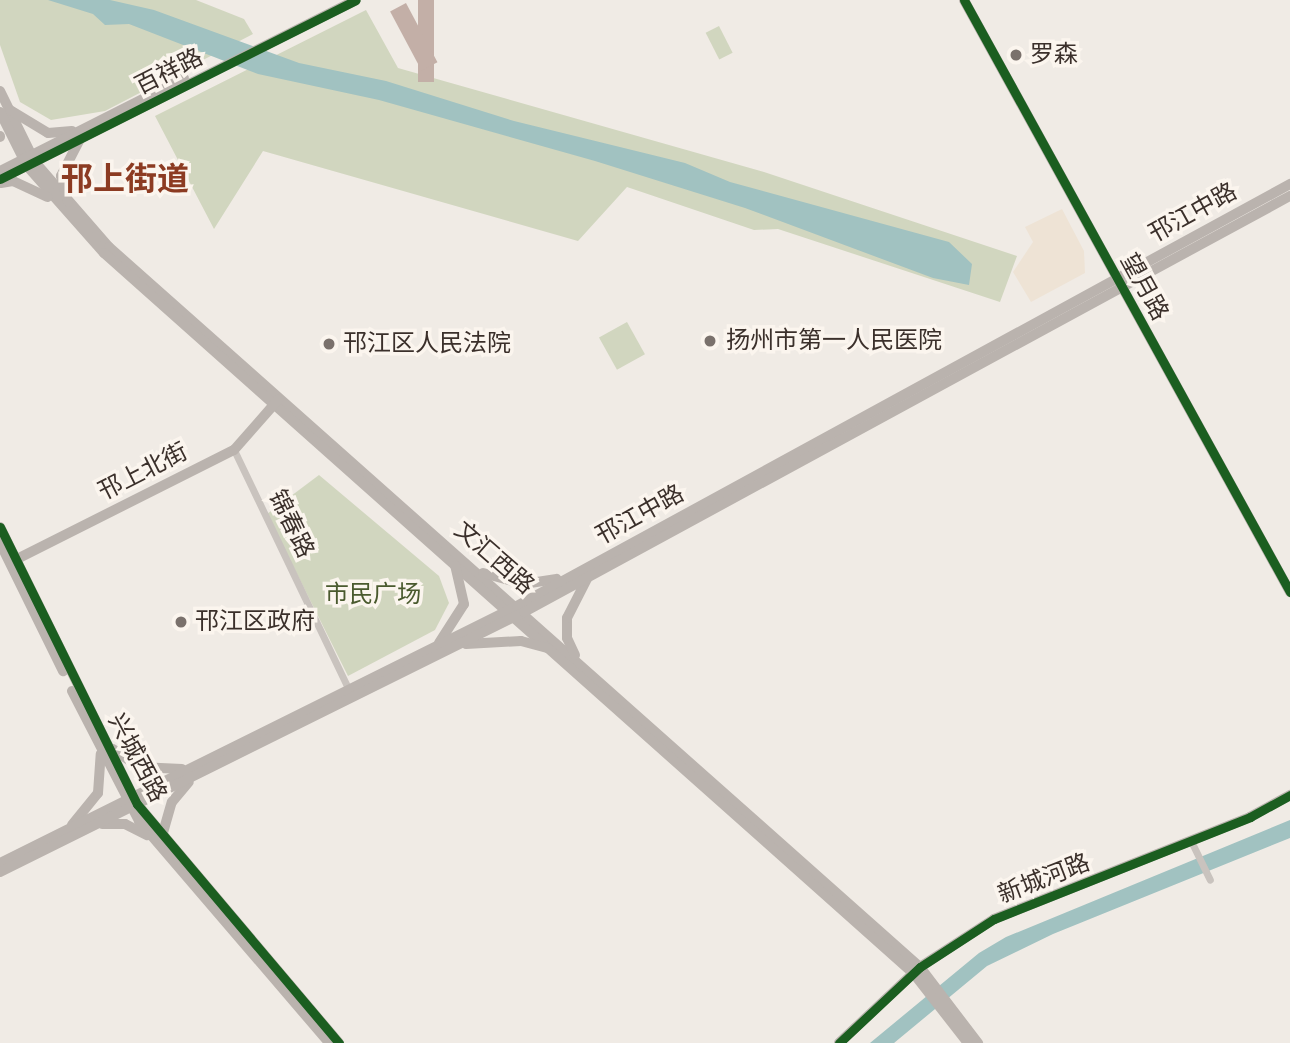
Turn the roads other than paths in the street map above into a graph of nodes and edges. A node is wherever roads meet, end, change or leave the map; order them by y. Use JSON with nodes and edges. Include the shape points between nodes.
{"nodes":[{"id":1,"x":343,"y":0,"type":"edge"},
{"id":2,"x":356,"y":0,"type":"edge"},
{"id":3,"x":964,"y":0,"type":"edge"},
{"id":4,"x":970,"y":0,"type":"edge"},
{"id":5,"x":263,"y":43,"type":"junction"},
{"id":6,"x":0,"y":91,"type":"edge"},
{"id":7,"x":4,"y":111,"type":"edge"},
{"id":8,"x":79,"y":134,"type":"junction"},
{"id":9,"x":29,"y":160,"type":"junction"},
{"id":10,"x":0,"y":171,"type":"edge"},
{"id":11,"x":0,"y":181,"type":"edge"},
{"id":12,"x":1290,"y":184,"type":"edge"},
{"id":13,"x":1290,"y":196,"type":"edge"},
{"id":14,"x":56,"y":202,"type":"junction"},
{"id":15,"x":68,"y":203,"type":"junction"},
{"id":16,"x":1123,"y":283,"type":"junction"},
{"id":17,"x":277,"y":401,"type":"junction"},
{"id":18,"x":234,"y":450,"type":"junction"},
{"id":19,"x":0,"y":527,"type":"edge"},
{"id":20,"x":0,"y":543,"type":"edge"},
{"id":21,"x":454,"y":562,"type":"junction"},
{"id":22,"x":8,"y":564,"type":"edge"},
{"id":23,"x":476,"y":570,"type":"junction"},
{"id":24,"x":584,"y":574,"type":"junction"},
{"id":25,"x":1290,"y":580,"type":"edge"},
{"id":26,"x":1290,"y":592,"type":"edge"},
{"id":27,"x":516,"y":611,"type":"junction"},
{"id":28,"x":459,"y":645,"type":"junction"},
{"id":29,"x":437,"y":646,"type":"junction"},
{"id":30,"x":553,"y":649,"type":"junction"},
{"id":31,"x":576,"y":659,"type":"junction"},
{"id":32,"x":349,"y":690,"type":"junction"},
{"id":33,"x":102,"y":744,"type":"junction"},
{"id":34,"x":192,"y":772,"type":"junction"},
{"id":35,"x":1290,"y":795,"type":"edge"},
{"id":36,"x":132,"y":802,"type":"junction"},
{"id":37,"x":98,"y":824,"type":"junction"},
{"id":38,"x":67,"y":830,"type":"junction"},
{"id":39,"x":159,"y":838,"type":"junction"},
{"id":40,"x":1191,"y":841,"type":"junction"},
{"id":41,"x":0,"y":863,"type":"edge"},
{"id":42,"x":0,"y":872,"type":"edge"},
{"id":43,"x":1210,"y":880,"type":"dead end"},
{"id":44,"x":917,"y":970,"type":"junction"},
{"id":45,"x":946,"y":1008,"type":"junction"},
{"id":46,"x":329,"y":1043,"type":"edge"},
{"id":47,"x":339,"y":1043,"type":"edge"},
{"id":48,"x":839,"y":1043,"type":"edge"},
{"id":49,"x":968,"y":1043,"type":"edge"},
{"id":50,"x":978,"y":1043,"type":"edge"}],
"edges":[{"from":1,"to":5,"type":"main road","name":"百祥路"},
{"from":2,"to":5,"type":"main road","name":"百祥路"},
{"from":3,"to":16,"type":"main road","name":"望月路"},
{"from":4,"to":16,"type":"main road","name":"望月路"},
{"from":5,"to":8,"type":"main road","name":"百祥路"},
{"from":6,"to":7,"type":"main road","name":"文汇西路"},
{"from":7,"to":8,"type":"main road","via":[[48,133]]},
{"from":7,"to":9,"type":"main road","name":"文汇西路"},
{"from":8,"to":9,"type":"main road","name":"百祥路"},
{"from":8,"to":15,"type":"main road","via":[[61,176]]},
{"from":9,"to":10,"type":"main road","name":"百祥路"},
{"from":9,"to":11,"type":"main road","name":"百祥路"},
{"from":9,"to":14,"type":"main road","name":"文汇西路"},
{"from":9,"to":15,"type":"main road","name":"文汇西路"},
{"from":11,"to":14,"type":"main road","via":[[33,187]]},
{"from":12,"to":16,"type":"main road","name":"邗江中路"},
{"from":13,"to":16,"type":"main road","name":"邗江中路"},
{"from":14,"to":17,"type":"main road","name":"文汇西路"},
{"from":15,"to":17,"type":"main road","name":"文汇西路","via":[[109,247]]},
{"from":16,"to":24,"type":"main road","name":"邗江中路"},
{"from":16,"to":25,"type":"main road","name":"望月路"},
{"from":16,"to":26,"type":"main road","name":"望月路"},
{"from":17,"to":18,"type":"main road","name":"邗上北街"},
{"from":17,"to":21,"type":"main road","name":"文汇西路"},
{"from":17,"to":23,"type":"main road","name":"文汇西路"},
{"from":18,"to":22,"type":"main road","name":"邗上北街"},
{"from":18,"to":32,"type":"street","name":"锦春路"},
{"from":19,"to":22,"type":"main road","name":"兴城西路"},
{"from":20,"to":22,"type":"main road","name":"兴城西路"},
{"from":21,"to":27,"type":"main road","name":"文汇西路"},
{"from":21,"to":29,"type":"main road","via":[[464,604]]},
{"from":22,"to":33,"type":"main road","name":"兴城西路"},
{"from":23,"to":24,"type":"main road","via":[[524,584]]},
{"from":23,"to":27,"type":"main road","name":"文汇西路"},
{"from":24,"to":27,"type":"main road","name":"邗江中路"},
{"from":24,"to":31,"type":"main road","via":[[567,618],[566,638]]},
{"from":27,"to":28,"type":"main road","name":"邗江中路"},
{"from":27,"to":29,"type":"main road","name":"邗江中路"},
{"from":27,"to":30,"type":"main road","name":"文汇西路"},
{"from":27,"to":31,"type":"main road","name":"文汇西路"},
{"from":28,"to":30,"type":"main road","via":[[521,641]]},
{"from":28,"to":34,"type":"main road","name":"邗江中路"},
{"from":29,"to":32,"type":"main road","name":"邗江中路"},
{"from":30,"to":44,"type":"main road","name":"文汇西路"},
{"from":31,"to":44,"type":"main road","name":"文汇西路"},
{"from":32,"to":34,"type":"main road","name":"邗江中路"},
{"from":33,"to":34,"type":"main road","via":[[139,768]]},
{"from":33,"to":36,"type":"main road","name":"兴城西路"},
{"from":33,"to":38,"type":"main road","via":[[98,793]]},
{"from":34,"to":36,"type":"main road","name":"邗江中路"},
{"from":34,"to":39,"type":"main road","via":[[172,803]]},
{"from":35,"to":40,"type":"main road","name":"新城河路"},
{"from":36,"to":37,"type":"main road","name":"邗江中路"},
{"from":36,"to":38,"type":"main road","name":"邗江中路"},
{"from":36,"to":39,"type":"main road","name":"兴城西路"},
{"from":37,"to":39,"type":"main road","via":[[125,824]]},
{"from":37,"to":42,"type":"main road","name":"邗江中路"},
{"from":38,"to":41,"type":"main road","name":"邗江中路"},
{"from":39,"to":46,"type":"main road","name":"兴城西路"},
{"from":39,"to":47,"type":"main road","name":"兴城西路"},
{"from":40,"to":43,"type":"street"},
{"from":40,"to":44,"type":"main road","name":"新城河路","via":[[994,919]]},
{"from":44,"to":45,"type":"main road","name":"文汇西路"},
{"from":44,"to":48,"type":"main road","name":"新城河路"},
{"from":45,"to":49,"type":"main road","name":"文汇西路"},
{"from":45,"to":50,"type":"main road","name":"文汇西路"}]}
